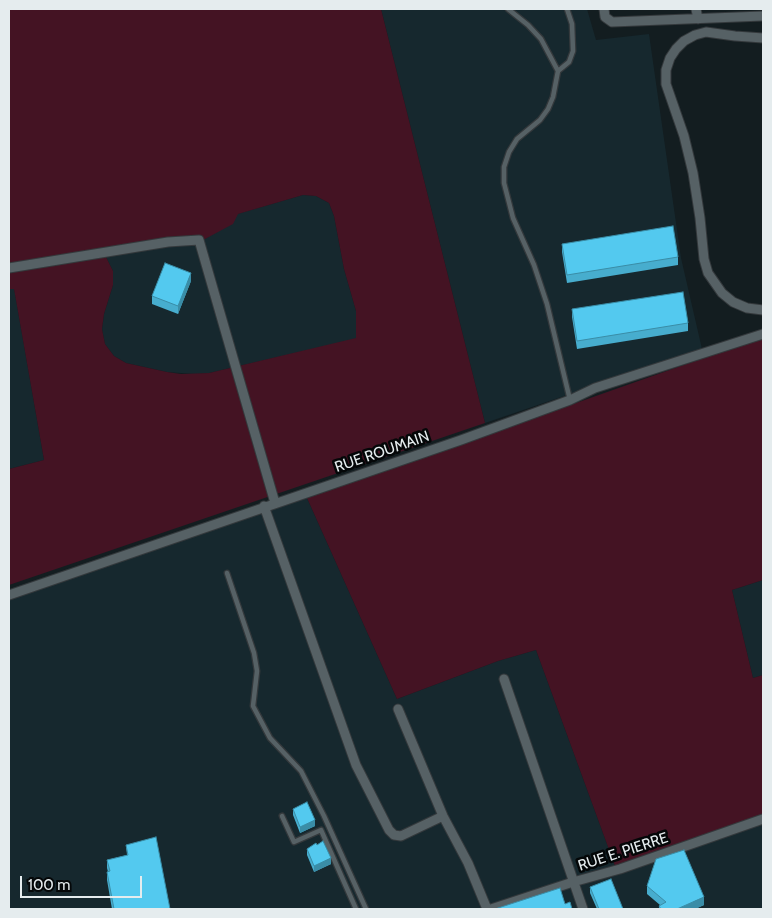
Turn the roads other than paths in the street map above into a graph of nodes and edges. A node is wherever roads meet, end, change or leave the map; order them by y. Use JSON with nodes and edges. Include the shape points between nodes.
{"nodes":[{"id":1,"x":508,"y":9,"type":"edge"},
{"id":2,"x":567,"y":9,"type":"edge"},
{"id":3,"x":604,"y":9,"type":"edge"},
{"id":4,"x":696,"y":9,"type":"edge"},
{"id":5,"x":763,"y":16,"type":"edge"},
{"id":6,"x":698,"y":19,"type":"junction"},
{"id":7,"x":763,"y":38,"type":"edge"},
{"id":8,"x":558,"y":72,"type":"junction"},
{"id":9,"x":9,"y":268,"type":"edge"},
{"id":10,"x":763,"y":310,"type":"edge"},
{"id":11,"x":763,"y":334,"type":"edge"},
{"id":12,"x":570,"y":400,"type":"junction"},
{"id":13,"x":275,"y":503,"type":"junction"},
{"id":14,"x":264,"y":506,"type":"junction"},
{"id":15,"x":227,"y":573,"type":"dead end"},
{"id":16,"x":9,"y":595,"type":"edge"},
{"id":17,"x":504,"y":679,"type":"dead end"},
{"id":18,"x":398,"y":709,"type":"dead end"},
{"id":19,"x":282,"y":816,"type":"dead end"},
{"id":20,"x":443,"y":816,"type":"junction"},
{"id":21,"x":763,"y":819,"type":"edge"},
{"id":22,"x":573,"y":882,"type":"junction"},
{"id":23,"x":356,"y":909,"type":"edge"},
{"id":24,"x":366,"y":909,"type":"edge"},
{"id":25,"x":487,"y":909,"type":"edge"},
{"id":26,"x":491,"y":909,"type":"edge"},
{"id":27,"x":583,"y":909,"type":"edge"}],
"edges":[{"from":1,"to":8,"type":"lane","via":[[541,39]]},
{"from":2,"to":8,"type":"lane","via":[[574,35],[573,51],[569,62]]},
{"from":3,"to":6,"type":"street","via":[[605,17],[612,22]]},
{"from":4,"to":6,"type":"street"},
{"from":5,"to":6,"type":"street"},
{"from":7,"to":10,"type":"street","via":[[706,32],[695,35],[676,49],[666,70],[666,84],[693,174],[708,273],[722,294],[733,302]]},
{"from":8,"to":12,"type":"lane","via":[[548,109],[517,139],[509,152],[504,167],[504,183],[513,218],[547,304]]},
{"from":9,"to":13,"type":"street","via":[[168,242],[199,240]]},
{"from":11,"to":12,"type":"street","name":"RUE ROUMAIN","via":[[596,388]]},
{"from":12,"to":13,"type":"street","name":"RUE ROUMAIN"},
{"from":13,"to":14,"type":"street","name":"RUE ROUMAIN"},
{"from":14,"to":16,"type":"street","name":"RUE ROUMAIN"},
{"from":14,"to":20,"type":"street","via":[[356,764],[389,830],[400,836]]},
{"from":15,"to":24,"type":"lane","via":[[254,652],[253,706],[270,738],[300,770]]},
{"from":17,"to":22,"type":"street"},
{"from":18,"to":20,"type":"street"},
{"from":19,"to":23,"type":"lane","via":[[294,842],[321,830]]},
{"from":20,"to":25,"type":"street"},
{"from":21,"to":22,"type":"street","name":"RUE E. PIERRE"},
{"from":22,"to":26,"type":"street","name":"RUE E. PIERRE"},
{"from":22,"to":27,"type":"street"}]}
